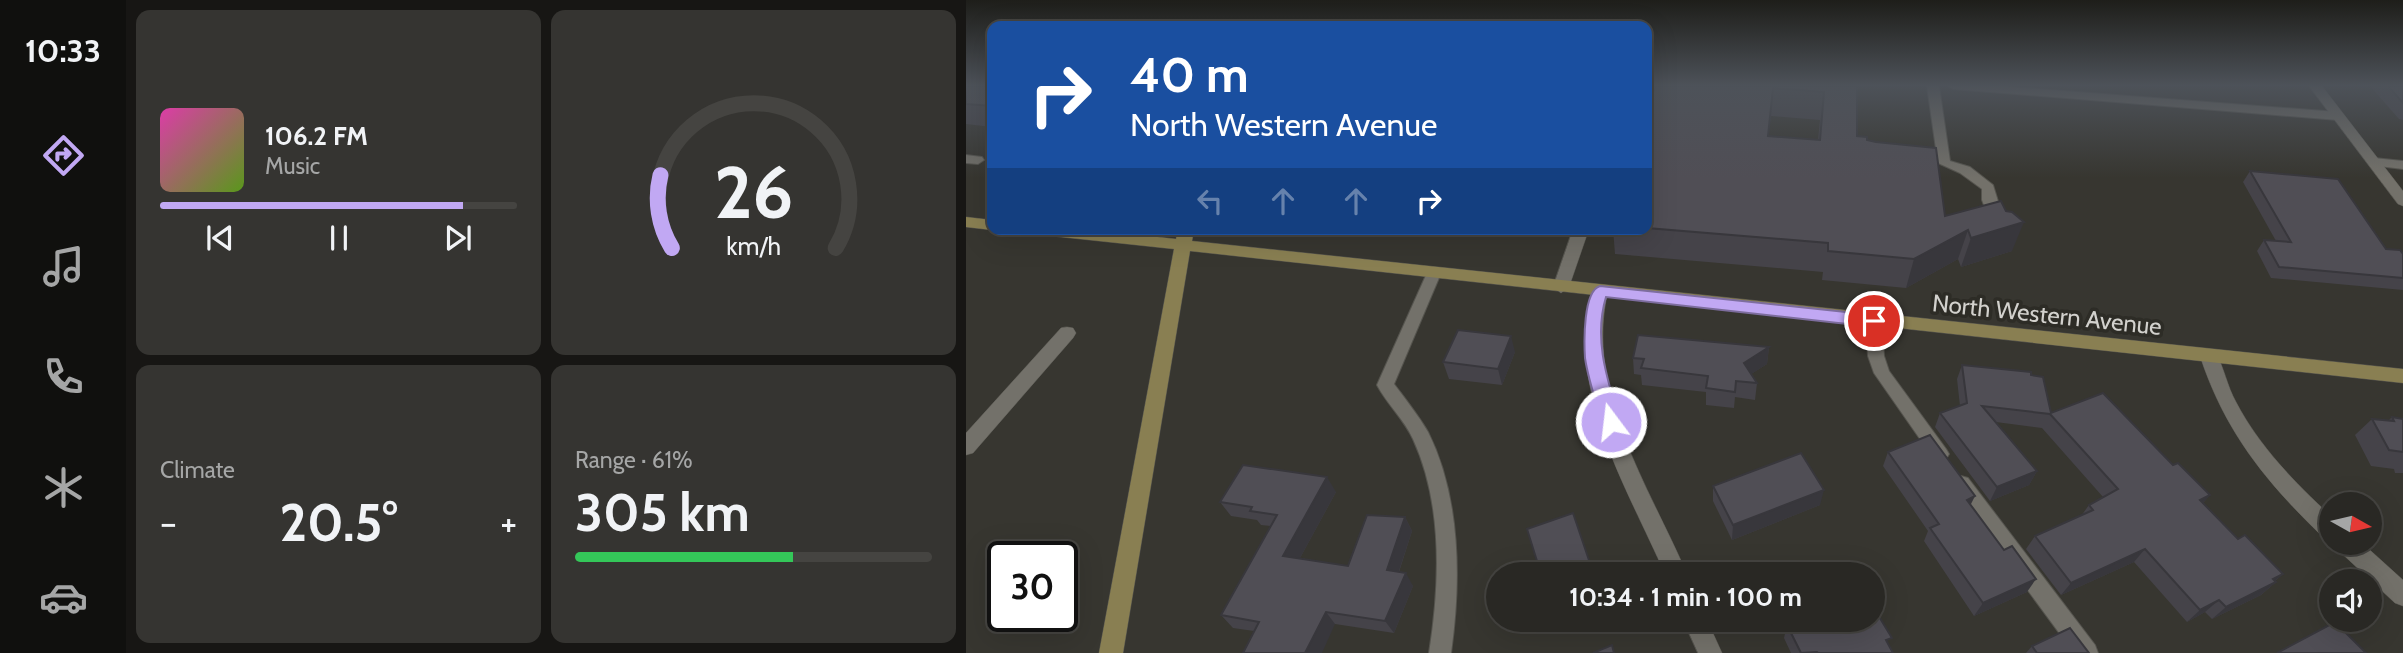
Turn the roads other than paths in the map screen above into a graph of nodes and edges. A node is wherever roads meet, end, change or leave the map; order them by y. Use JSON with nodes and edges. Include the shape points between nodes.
{"nodes":[{"id":1,"x":1937,"y":116,"type":"edge"},
{"id":2,"x":2338,"y":116,"type":"edge"},
{"id":3,"x":2374,"y":162,"type":"junction"},
{"id":4,"x":2403,"y":165,"type":"edge"},
{"id":5,"x":2403,"y":201,"type":"edge"},
{"id":6,"x":966,"y":222,"type":"edge"},
{"id":7,"x":987,"y":224,"type":"edge"},
{"id":8,"x":1146,"y":235,"type":"edge"},
{"id":9,"x":1579,"y":235,"type":"edge"},
{"id":10,"x":2002,"y":235,"type":"edge"},
{"id":11,"x":1184,"y":237,"type":"edge"},
{"id":12,"x":1434,"y":273,"type":"junction"},
{"id":13,"x":1561,"y":287,"type":"junction"},
{"id":14,"x":1600,"y":291,"type":"junction"},
{"id":15,"x":1874,"y":321,"type":"junction"},
{"id":16,"x":1068,"y":333,"type":"dead end"},
{"id":17,"x":2209,"y":356,"type":"junction"},
{"id":18,"x":2403,"y":376,"type":"edge"},
{"id":19,"x":966,"y":447,"type":"edge"},
{"id":20,"x":2319,"y":518,"type":"edge"},
{"id":21,"x":2359,"y":555,"type":"edge"},
{"id":22,"x":1671,"y":562,"type":"edge"},
{"id":23,"x":2403,"y":595,"type":"edge"},
{"id":24,"x":1700,"y":632,"type":"edge"},
{"id":25,"x":1111,"y":653,"type":"edge"},
{"id":26,"x":1440,"y":653,"type":"edge"},
{"id":27,"x":1710,"y":653,"type":"edge"},
{"id":28,"x":2087,"y":653,"type":"edge"}],
"edges":[{"from":1,"to":10,"type":"lane","via":[[1944,163],[1965,170],[1987,188]]},
{"from":2,"to":3,"type":"street"},
{"from":3,"to":4,"type":"lane"},
{"from":3,"to":5,"type":"street"},
{"from":6,"to":7,"type":"main road"},
{"from":8,"to":11,"type":"main road","name":"North Western Avenue"},
{"from":9,"to":13,"type":"street"},
{"from":11,"to":12,"type":"main road","name":"North Western Avenue"},
{"from":11,"to":25,"type":"main road"},
{"from":12,"to":13,"type":"main road","name":"North Western Avenue"},
{"from":12,"to":26,"type":"lane","via":[[1385,385],[1423,442],[1441,505],[1447,618]]},
{"from":13,"to":14,"type":"main road","name":"North Western Avenue"},
{"from":14,"to":15,"type":"main road","name":"North Western Avenue"},
{"from":14,"to":22,"type":"street","via":[[1593,315],[1594,359],[1607,410]]},
{"from":15,"to":17,"type":"main road","name":"North Western Avenue"},
{"from":15,"to":28,"type":"lane","via":[[1882,373]]},
{"from":16,"to":19,"type":"street"},
{"from":17,"to":18,"type":"main road","name":"North Western Avenue"},
{"from":17,"to":20,"type":"street","via":[[2239,426],[2280,479]]},
{"from":21,"to":23,"type":"street"},
{"from":24,"to":27,"type":"street"}]}
